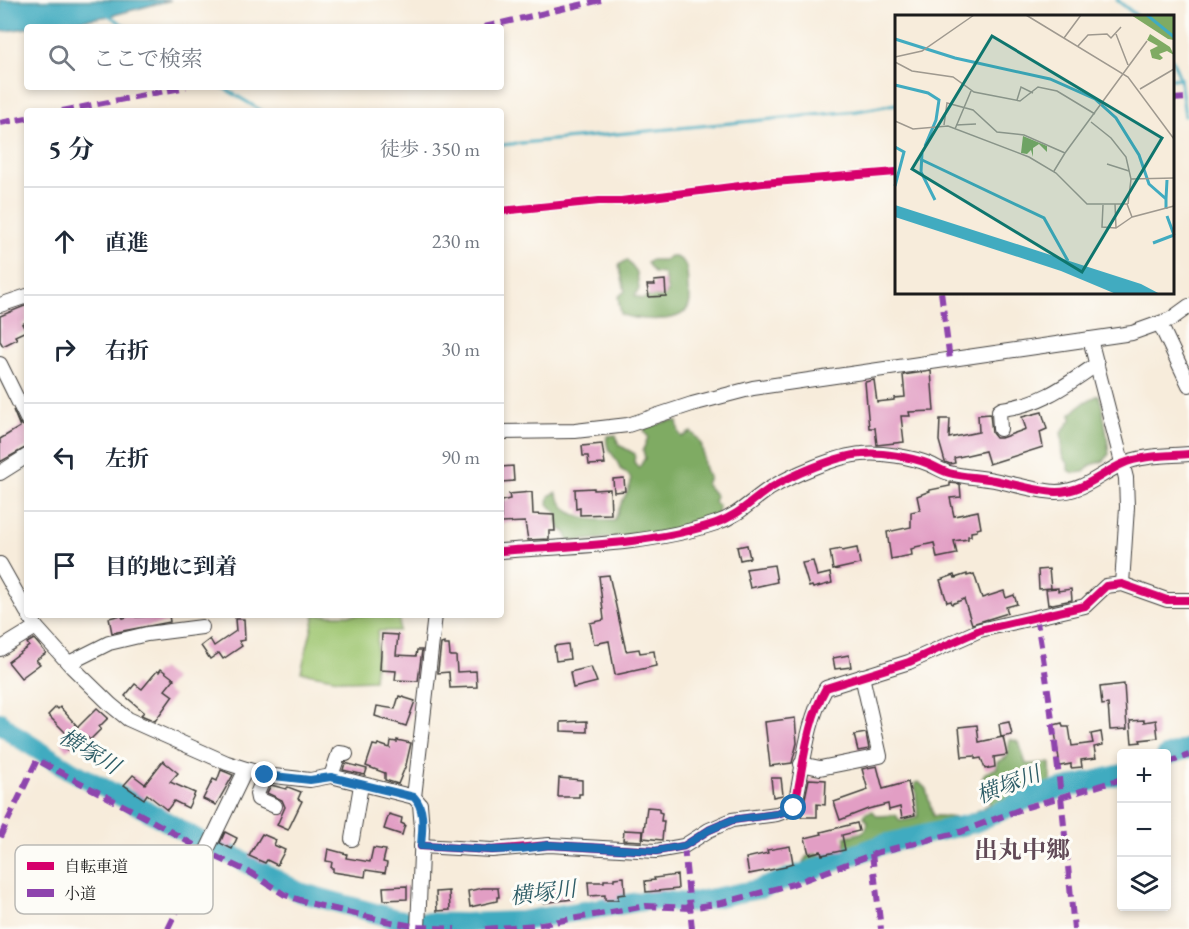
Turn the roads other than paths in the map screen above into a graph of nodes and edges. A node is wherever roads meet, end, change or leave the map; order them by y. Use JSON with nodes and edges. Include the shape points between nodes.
{"nodes":[{"id":1,"x":24,"y":297,"type":"edge"},
{"id":2,"x":0,"y":305,"type":"edge"},
{"id":3,"x":1189,"y":306,"type":"edge"},
{"id":4,"x":1160,"y":324,"type":"junction"},
{"id":5,"x":1090,"y":339,"type":"junction"},
{"id":6,"x":0,"y":364,"type":"edge"},
{"id":7,"x":1097,"y":364,"type":"junction"},
{"id":8,"x":1189,"y":385,"type":"edge"},
{"id":9,"x":24,"y":413,"type":"edge"},
{"id":10,"x":1000,"y":429,"type":"dead end"},
{"id":11,"x":504,"y":432,"type":"edge"},
{"id":12,"x":1189,"y":454,"type":"edge"},
{"id":13,"x":24,"y":458,"type":"edge"},
{"id":14,"x":1123,"y":463,"type":"junction"},
{"id":15,"x":0,"y":473,"type":"edge"},
{"id":16,"x":504,"y":551,"type":"edge"},
{"id":17,"x":0,"y":564,"type":"edge"},
{"id":18,"x":1122,"y":584,"type":"junction"},
{"id":19,"x":1189,"y":600,"type":"edge"},
{"id":20,"x":24,"y":606,"type":"edge"},
{"id":21,"x":31,"y":618,"type":"edge"},
{"id":22,"x":435,"y":618,"type":"edge"},
{"id":23,"x":202,"y":627,"type":"dead end"},
{"id":24,"x":0,"y":649,"type":"edge"},
{"id":25,"x":69,"y":663,"type":"junction"},
{"id":26,"x":862,"y":676,"type":"junction"},
{"id":27,"x":346,"y":754,"type":"dead end"},
{"id":28,"x":801,"y":764,"type":"junction"},
{"id":29,"x":246,"y":769,"type":"junction"},
{"id":30,"x":265,"y":775,"type":"junction"},
{"id":31,"x":331,"y":777,"type":"junction"},
{"id":32,"x":362,"y":785,"type":"junction"},
{"id":33,"x":414,"y":797,"type":"junction"},
{"id":34,"x":275,"y":806,"type":"dead end"},
{"id":35,"x":352,"y":839,"type":"dead end"},
{"id":36,"x":209,"y":845,"type":"edge"},
{"id":37,"x":421,"y":846,"type":"junction"},
{"id":38,"x":418,"y":929,"type":"edge"}],
"edges":[{"from":1,"to":2,"type":"street"},
{"from":3,"to":4,"type":"street"},
{"from":4,"to":5,"type":"street"},
{"from":4,"to":8,"type":"street"},
{"from":5,"to":7,"type":"street"},
{"from":5,"to":11,"type":"street","via":[[753,388],[628,424],[574,431]]},
{"from":6,"to":9,"type":"street"},
{"from":7,"to":10,"type":"street","via":[[1048,397],[999,411]]},
{"from":7,"to":14,"type":"street"},
{"from":12,"to":14,"type":"street"},
{"from":13,"to":15,"type":"street"},
{"from":14,"to":16,"type":"street","via":[[1082,487],[1054,492],[864,453],[826,463],[770,489],[738,514],[717,523],[620,542]]},
{"from":14,"to":18,"type":"street","via":[[1127,507]]},
{"from":17,"to":20,"type":"street"},
{"from":18,"to":19,"type":"street","via":[[1167,600]]},
{"from":18,"to":26,"type":"street","via":[[1106,586],[1085,606],[980,630],[909,662]]},
{"from":21,"to":24,"type":"street"},
{"from":21,"to":25,"type":"street"},
{"from":22,"to":33,"type":"street"},
{"from":23,"to":25,"type":"street","via":[[109,643]]},
{"from":25,"to":29,"type":"street","via":[[128,719]]},
{"from":26,"to":28,"type":"street","via":[[826,688],[816,705]]},
{"from":26,"to":28,"type":"street","via":[[880,756],[820,768]]},
{"from":27,"to":31,"type":"street","via":[[339,753]]},
{"from":28,"to":37,"type":"street","via":[[794,808],[732,820],[684,846],[656,851],[549,845],[492,850]]},
{"from":29,"to":30,"type":"street"},
{"from":29,"to":36,"type":"street"},
{"from":30,"to":31,"type":"street","via":[[310,780]]},
{"from":30,"to":34,"type":"street","via":[[258,799]]},
{"from":31,"to":32,"type":"street"},
{"from":32,"to":33,"type":"street"},
{"from":32,"to":35,"type":"street"},
{"from":33,"to":37,"type":"street","via":[[422,811]]},
{"from":37,"to":38,"type":"street"}]}
